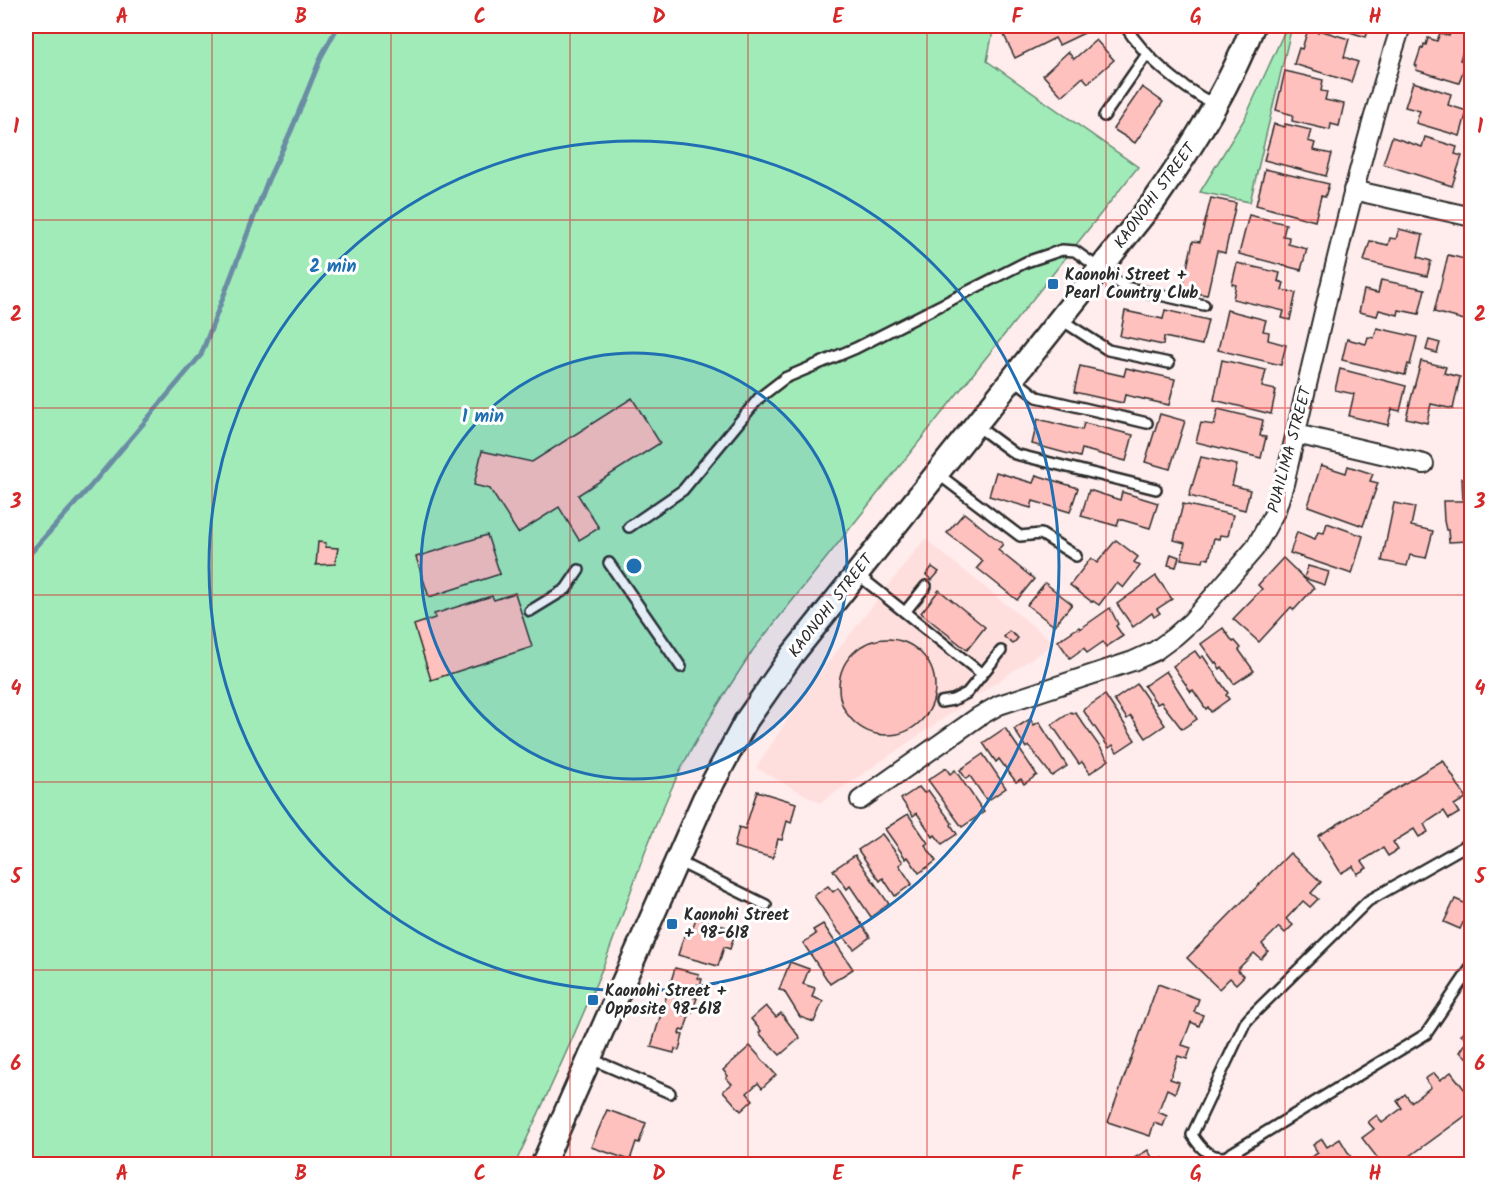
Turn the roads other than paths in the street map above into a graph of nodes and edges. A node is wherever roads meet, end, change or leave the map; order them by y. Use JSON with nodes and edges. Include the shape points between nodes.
{"nodes":[{"id":1,"x":1125,"y":26,"type":"edge"},
{"id":2,"x":1253,"y":26,"type":"edge"},
{"id":3,"x":1401,"y":26,"type":"edge"},
{"id":4,"x":1147,"y":54,"type":"junction"},
{"id":5,"x":1215,"y":105,"type":"junction"},
{"id":6,"x":1104,"y":116,"type":"dead end"},
{"id":7,"x":1353,"y":190,"type":"junction"},
{"id":8,"x":1472,"y":218,"type":"edge"},
{"id":9,"x":1101,"y":269,"type":"junction"},
{"id":10,"x":1204,"y":304,"type":"dead end"},
{"id":11,"x":1060,"y":319,"type":"junction"},
{"id":12,"x":1169,"y":363,"type":"dead end"},
{"id":13,"x":1013,"y":378,"type":"junction"},
{"id":14,"x":1147,"y":423,"type":"dead end"},
{"id":15,"x":976,"y":425,"type":"junction"},
{"id":16,"x":1296,"y":434,"type":"junction"},
{"id":17,"x":1424,"y":464,"type":"dead end"},
{"id":18,"x":937,"y":473,"type":"junction"},
{"id":19,"x":1156,"y":489,"type":"dead end"},
{"id":20,"x":629,"y":527,"type":"dead end"},
{"id":21,"x":1076,"y":556,"type":"dead end"},
{"id":22,"x":609,"y":563,"type":"dead end"},
{"id":23,"x":579,"y":570,"type":"dead end"},
{"id":24,"x":856,"y":574,"type":"junction"},
{"id":25,"x":926,"y":586,"type":"dead end"},
{"id":26,"x":530,"y":611,"type":"dead end"},
{"id":27,"x":905,"y":612,"type":"junction"},
{"id":28,"x":1001,"y":651,"type":"dead end"},
{"id":29,"x":681,"y":667,"type":"dead end"},
{"id":30,"x":982,"y":674,"type":"junction"},
{"id":31,"x":940,"y":702,"type":"dead end"},
{"id":32,"x":860,"y":800,"type":"dead end"},
{"id":33,"x":1472,"y":842,"type":"edge"},
{"id":34,"x":676,"y":861,"type":"junction"},
{"id":35,"x":766,"y":905,"type":"dead end"},
{"id":36,"x":1472,"y":966,"type":"edge"},
{"id":37,"x":589,"y":1058,"type":"junction"},
{"id":38,"x":670,"y":1093,"type":"dead end"},
{"id":39,"x":543,"y":1164,"type":"edge"}],
"edges":[{"from":1,"to":4,"type":"lane"},
{"from":2,"to":5,"type":"street","name":"KAONOHI STREET"},
{"from":3,"to":7,"type":"street","name":"PUAILIMA STREET"},
{"from":4,"to":5,"type":"lane","via":[[1188,91]]},
{"from":4,"to":6,"type":"lane"},
{"from":5,"to":9,"type":"street","name":"KAONOHI STREET","via":[[1168,181]]},
{"from":7,"to":8,"type":"street"},
{"from":7,"to":16,"type":"street","name":"PUAILIMA STREET"},
{"from":9,"to":10,"type":"lane","via":[[1125,287]]},
{"from":9,"to":11,"type":"street","name":"KAONOHI STREET"},
{"from":9,"to":20,"type":"lane","via":[[1075,251],[1062,250],[1026,262],[856,348],[784,378],[759,398],[683,490]]},
{"from":11,"to":12,"type":"lane","via":[[1108,350]]},
{"from":11,"to":13,"type":"street","name":"KAONOHI STREET"},
{"from":13,"to":14,"type":"lane","via":[[1037,397]]},
{"from":13,"to":15,"type":"street","name":"KAONOHI STREET"},
{"from":15,"to":18,"type":"street","name":"KAONOHI STREET"},
{"from":15,"to":19,"type":"lane","via":[[1015,454]]},
{"from":16,"to":17,"type":"street"},
{"from":16,"to":32,"type":"street","name":"PUAILIMA STREET","via":[[1276,510],[1266,532],[1174,638],[1133,661],[999,705]]},
{"from":18,"to":21,"type":"lane","via":[[1020,537],[1041,534]]},
{"from":18,"to":24,"type":"street","name":"KAONOHI STREET"},
{"from":22,"to":29,"type":"lane"},
{"from":23,"to":26,"type":"lane","via":[[566,590]]},
{"from":24,"to":27,"type":"lane"},
{"from":24,"to":34,"type":"street","name":"KAONOHI STREET","via":[[746,721]]},
{"from":25,"to":27,"type":"lane"},
{"from":27,"to":30,"type":"lane"},
{"from":28,"to":30,"type":"lane"},
{"from":30,"to":31,"type":"lane","via":[[962,697]]},
{"from":33,"to":36,"type":"lane","via":[[1368,901],[1250,1017],[1192,1135],[1209,1155],[1225,1157],[1236,1152],[1426,1034]]},
{"from":34,"to":35,"type":"lane"},
{"from":34,"to":37,"type":"street","name":"KAONOHI STREET"},
{"from":37,"to":38,"type":"lane"},
{"from":37,"to":39,"type":"street","name":"KAONOHI STREET"}]}
